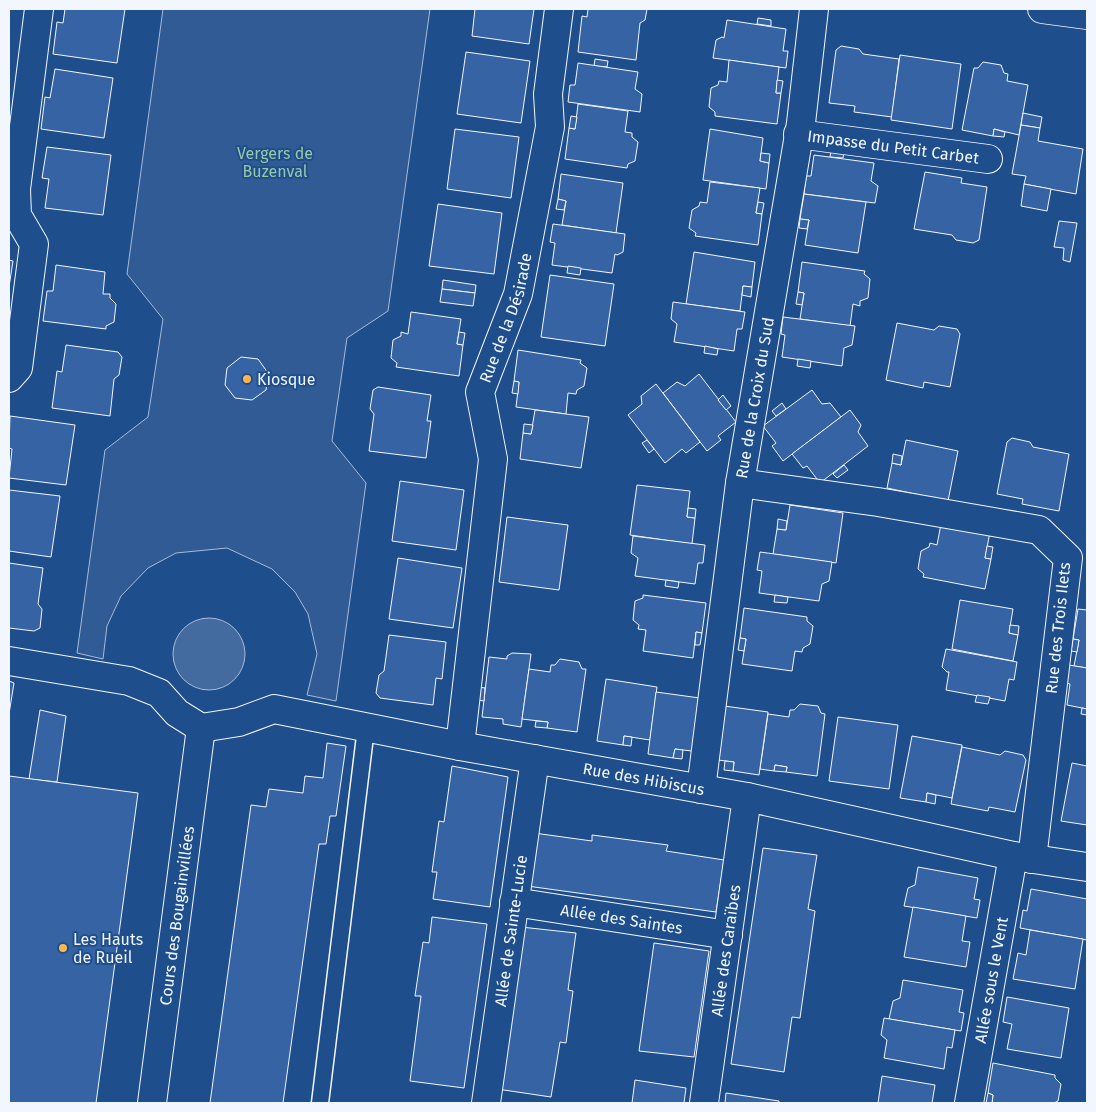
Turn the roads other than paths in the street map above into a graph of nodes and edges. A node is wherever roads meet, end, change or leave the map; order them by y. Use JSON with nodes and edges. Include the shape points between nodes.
{"nodes":[{"id":1,"x":39,"y":9,"type":"edge"},
{"id":2,"x":559,"y":9,"type":"edge"},
{"id":3,"x":814,"y":9,"type":"edge"},
{"id":4,"x":1042,"y":9,"type":"edge"},
{"id":5,"x":1087,"y":15,"type":"edge"},
{"id":6,"x":798,"y":134,"type":"junction"},
{"id":7,"x":988,"y":160,"type":"dead end"},
{"id":8,"x":12,"y":371,"type":"edge"},
{"id":9,"x":740,"y":483,"type":"junction"},
{"id":10,"x":9,"y":661,"type":"edge"},
{"id":11,"x":201,"y":728,"type":"junction"},
{"id":12,"x":366,"y":728,"type":"junction"},
{"id":13,"x":460,"y":746,"type":"junction"},
{"id":14,"x":535,"y":759,"type":"junction"},
{"id":15,"x":700,"y":789,"type":"junction"},
{"id":16,"x":748,"y":797,"type":"junction"},
{"id":17,"x":1023,"y":857,"type":"junction"},
{"id":18,"x":1087,"y":867,"type":"edge"},
{"id":19,"x":514,"y":902,"type":"junction"},
{"id":20,"x":728,"y":936,"type":"junction"},
{"id":21,"x":152,"y":1103,"type":"edge"},
{"id":22,"x":320,"y":1103,"type":"edge"},
{"id":23,"x":486,"y":1103,"type":"edge"},
{"id":24,"x":704,"y":1103,"type":"edge"},
{"id":25,"x":969,"y":1103,"type":"edge"}],
"edges":[{"from":1,"to":8,"type":"street","via":[[16,189],[17,215],[34,244]]},
{"from":2,"to":13,"type":"street","name":"Rue de la Désirade","via":[[548,94],[550,127],[518,294],[480,392],[493,459]]},
{"from":3,"to":6,"type":"street","name":"Rue de la Croix du Sud"},
{"from":4,"to":5,"type":"street"},
{"from":6,"to":7,"type":"street","name":"Impasse du Petit Carbet"},
{"from":6,"to":9,"type":"street","name":"Rue de la Croix du Sud"},
{"from":9,"to":15,"type":"street","name":"Rue de la Croix du Sud"},
{"from":9,"to":17,"type":"street","name":"Rue des Trois Ilets","via":[[878,502],[1039,530],[1068,558]]},
{"from":10,"to":11,"type":"street","via":[[129,682],[159,693],[177,713]]},
{"from":11,"to":12,"type":"street","name":"Rue des Hibiscus","via":[[239,722],[274,709]]},
{"from":11,"to":21,"type":"street","name":"Cours des Bougainvillées"},
{"from":12,"to":13,"type":"street","name":"Rue des Hibiscus"},
{"from":12,"to":22,"type":"lane"},
{"from":13,"to":14,"type":"street","name":"Rue des Hibiscus"},
{"from":14,"to":15,"type":"street","name":"Rue des Hibiscus"},
{"from":14,"to":19,"type":"street","name":"Allée de Sainte-Lucie"},
{"from":15,"to":16,"type":"street","name":"Rue des Hibiscus"},
{"from":16,"to":17,"type":"street","name":"Rue des Hibiscus"},
{"from":16,"to":20,"type":"street","name":"Allée des Caraïbes"},
{"from":17,"to":18,"type":"street","name":"Rue des Hibiscus"},
{"from":17,"to":25,"type":"street","name":"Allée sous le Vent"},
{"from":19,"to":20,"type":"street","name":"Allée des Saintes"},
{"from":19,"to":23,"type":"street","name":"Allée de Sainte-Lucie"},
{"from":20,"to":24,"type":"street","name":"Allée des Caraïbes"}]}
